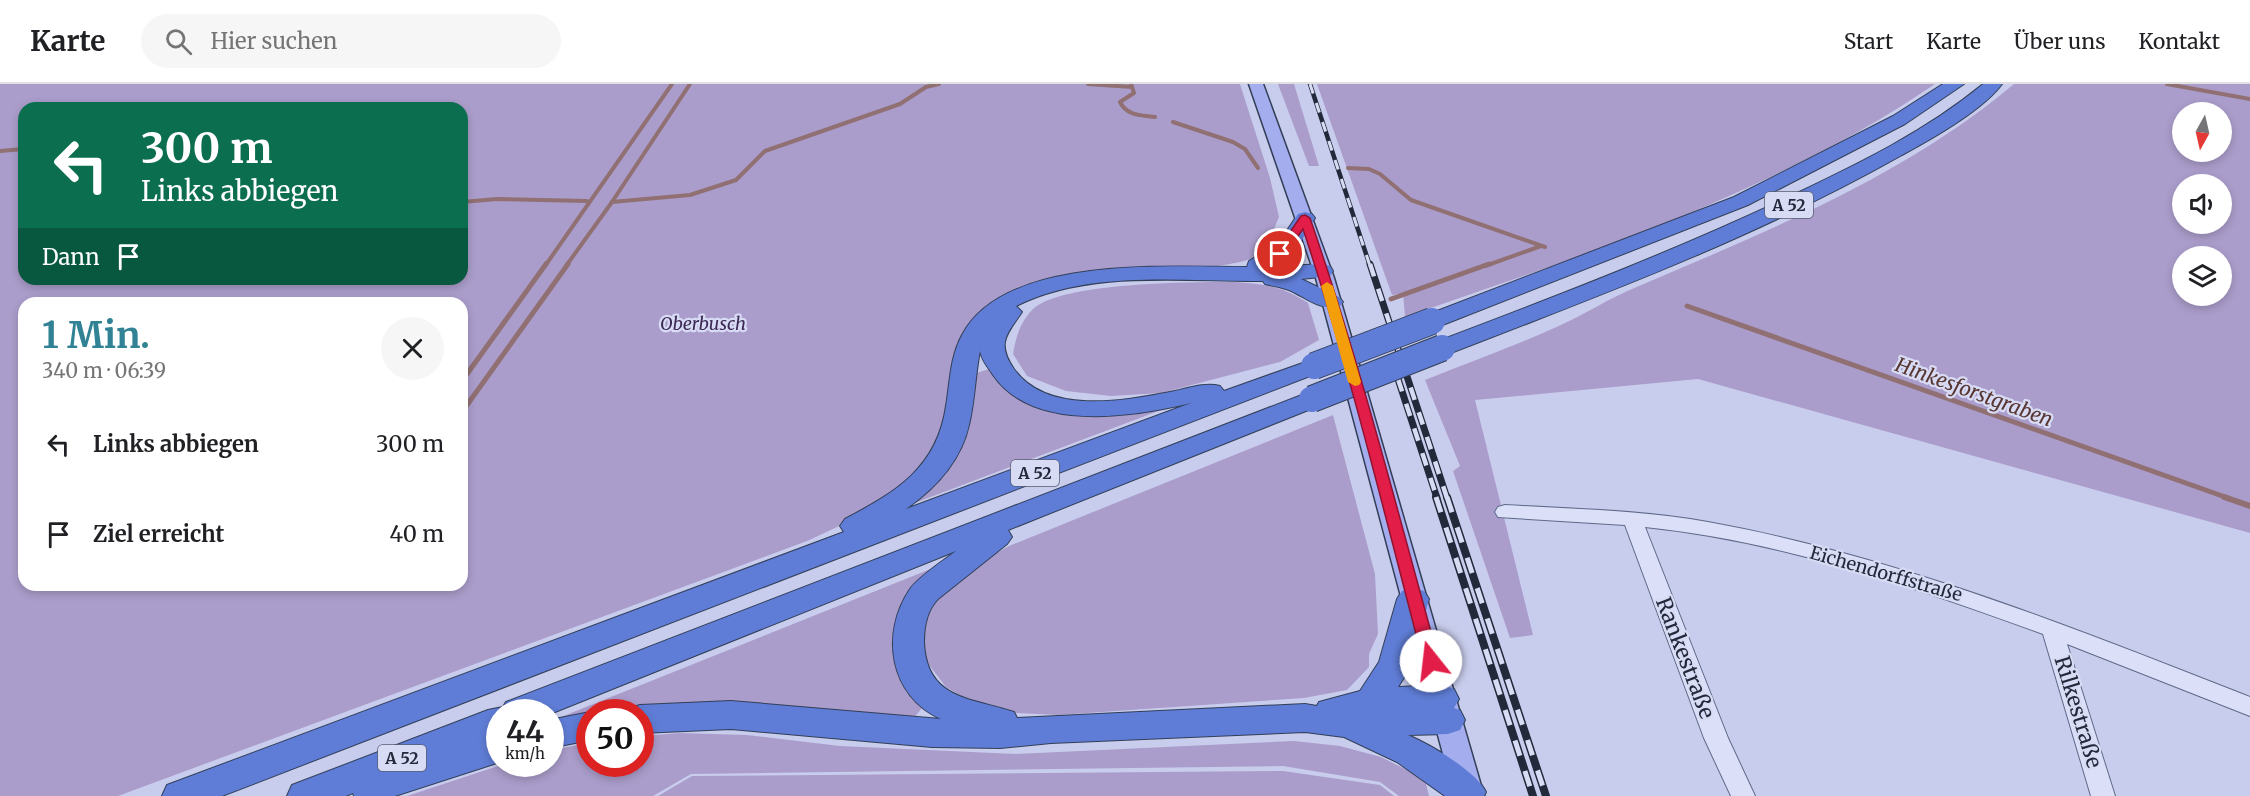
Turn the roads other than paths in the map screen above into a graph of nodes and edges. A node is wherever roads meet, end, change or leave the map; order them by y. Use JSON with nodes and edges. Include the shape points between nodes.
{"nodes":[{"id":1,"x":1256,"y":84,"type":"edge"},
{"id":2,"x":1955,"y":84,"type":"edge"},
{"id":3,"x":1993,"y":84,"type":"edge"},
{"id":4,"x":1305,"y":218,"type":"junction"},
{"id":5,"x":1321,"y":267,"type":"junction"},
{"id":6,"x":1255,"y":270,"type":"junction"},
{"id":7,"x":1092,"y":279,"type":"junction"},
{"id":8,"x":1331,"y":302,"type":"junction"},
{"id":9,"x":1314,"y":366,"type":"junction"},
{"id":10,"x":1054,"y":502,"type":"junction"},
{"id":11,"x":1505,"y":512,"type":"dead end"},
{"id":12,"x":1632,"y":519,"type":"junction"},
{"id":13,"x":755,"y":578,"type":"junction"},
{"id":14,"x":1413,"y":599,"type":"junction"},
{"id":15,"x":2052,"y":629,"type":"junction"},
{"id":16,"x":551,"y":699,"type":"edge"},
{"id":17,"x":2250,"y":707,"type":"edge"},
{"id":18,"x":1445,"y":710,"type":"junction"},
{"id":19,"x":1358,"y":712,"type":"junction"},
{"id":20,"x":654,"y":718,"type":"edge"},
{"id":21,"x":486,"y":725,"type":"edge"},
{"id":22,"x":1051,"y":729,"type":"junction"},
{"id":23,"x":486,"y":752,"type":"edge"},
{"id":24,"x":1469,"y":794,"type":"edge"},
{"id":25,"x":180,"y":796,"type":"edge"},
{"id":26,"x":305,"y":796,"type":"edge"},
{"id":27,"x":348,"y":796,"type":"edge"},
{"id":28,"x":1743,"y":796,"type":"edge"},
{"id":29,"x":2103,"y":796,"type":"edge"}],
"edges":[{"from":1,"to":4,"type":"main road"},
{"from":2,"to":9,"type":"highway","number":"A 52","bridge":true,"via":[[1890,125],[1741,201]]},
{"from":3,"to":10,"type":"highway","number":"A 52","bridge":true,"via":[[1868,167],[1769,215],[1571,299]]},
{"from":4,"to":5,"type":"main road"},
{"from":4,"to":6,"type":"highway","via":[[1286,248]]},
{"from":5,"to":6,"type":"highway"},
{"from":5,"to":8,"type":"main road"},
{"from":6,"to":7,"type":"highway"},
{"from":6,"to":8,"type":"highway"},
{"from":7,"to":9,"type":"highway","via":[[1036,297],[999,322],[992,337],[991,353],[1000,372],[1019,389],[1046,402],[1075,408],[1140,407]]},
{"from":7,"to":13,"type":"highway","via":[[1028,291],[984,319],[963,363],[950,444],[934,470],[913,492],[874,516]]},
{"from":8,"to":14,"type":"main road"},
{"from":9,"to":13,"type":"highway","number":"A 52"},
{"from":10,"to":16,"type":"highway","number":"A 52"},
{"from":10,"to":22,"type":"highway","via":[[973,552],[921,597],[909,624],[906,649],[914,674],[932,697],[984,719]]},
{"from":11,"to":12,"type":"street","name":"Eichendorffstraße"},
{"from":12,"to":15,"type":"street","name":"Eichendorffstraße","via":[[1707,529],[1830,556],[1938,587]]},
{"from":12,"to":28,"type":"street","name":"Rankestraße","via":[[1716,738]]},
{"from":13,"to":25,"type":"highway","number":"A 52"},
{"from":14,"to":18,"type":"main road"},
{"from":14,"to":19,"type":"highway","via":[[1395,665]]},
{"from":15,"to":17,"type":"street","name":"Eichendorffstraße"},
{"from":15,"to":29,"type":"street","name":"Rilkestraße"},
{"from":18,"to":19,"type":"highway"},
{"from":18,"to":24,"type":"main road"},
{"from":19,"to":22,"type":"highway","via":[[1305,718]]},
{"from":19,"to":24,"type":"highway","via":[[1382,737]]},
{"from":20,"to":22,"type":"highway","via":[[731,715],[932,733],[999,734]]},
{"from":21,"to":26,"type":"highway","number":"A 52"},
{"from":23,"to":27,"type":"highway"}]}
